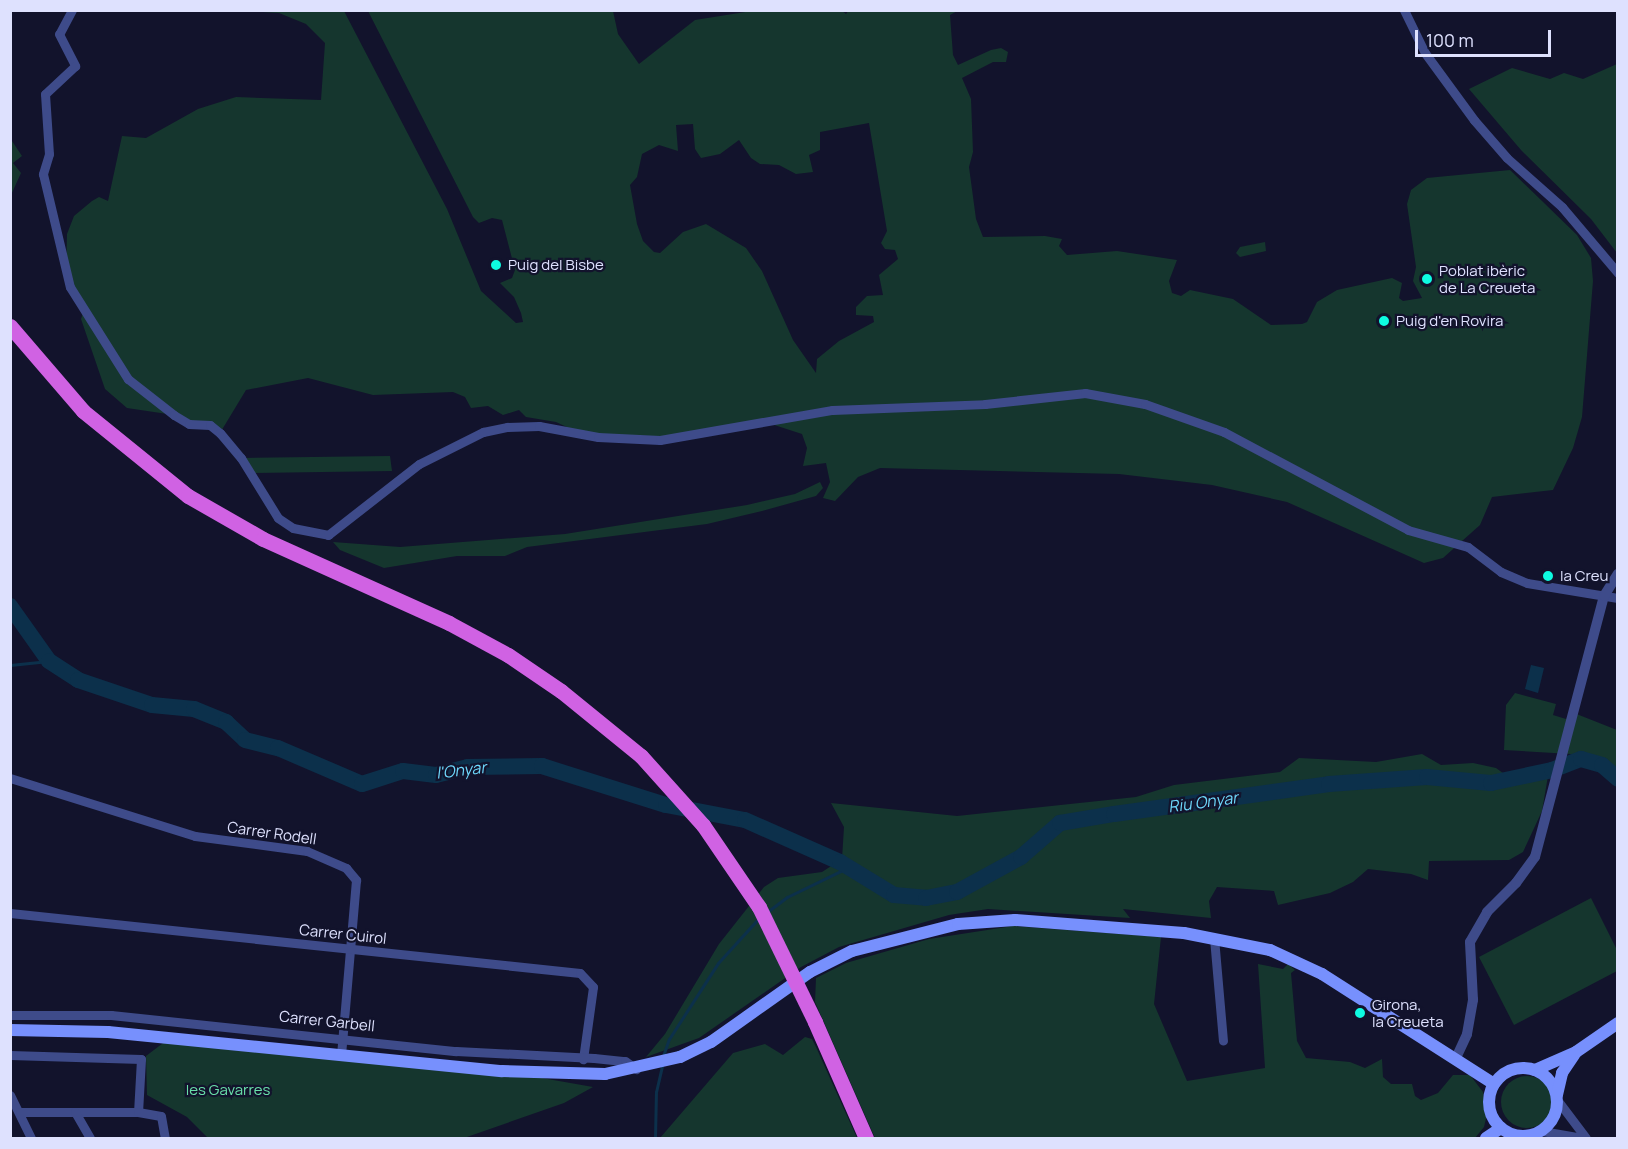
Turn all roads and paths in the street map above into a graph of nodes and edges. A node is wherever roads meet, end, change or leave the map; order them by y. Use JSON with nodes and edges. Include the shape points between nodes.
{"nodes":[{"id":1,"x":72,"y":10,"type":"edge"},
{"id":2,"x":1404,"y":10,"type":"edge"},
{"id":3,"x":1617,"y":273,"type":"edge"},
{"id":4,"x":10,"y":326,"type":"edge"},
{"id":5,"x":1617,"y":574,"type":"edge"},
{"id":6,"x":1604,"y":596,"type":"junction"},
{"id":7,"x":1617,"y":598,"type":"edge"},
{"id":8,"x":10,"y":778,"type":"edge"},
{"id":9,"x":10,"y":913,"type":"edge"},
{"id":10,"x":1214,"y":938,"type":"junction"},
{"id":11,"x":350,"y":950,"type":"junction"},
{"id":12,"x":10,"y":1015,"type":"edge"},
{"id":13,"x":1617,"y":1023,"type":"edge"},
{"id":14,"x":10,"y":1030,"type":"edge"},
{"id":15,"x":343,"y":1036,"type":"junction"},
{"id":16,"x":1223,"y":1041,"type":"dead end"},
{"id":17,"x":1576,"y":1052,"type":"junction"},
{"id":18,"x":342,"y":1054,"type":"junction"},
{"id":19,"x":10,"y":1055,"type":"edge"},
{"id":20,"x":1456,"y":1058,"type":"junction"},
{"id":21,"x":583,"y":1059,"type":"junction"},
{"id":22,"x":637,"y":1069,"type":"junction"},
{"id":23,"x":1534,"y":1070,"type":"junction"},
{"id":24,"x":1494,"y":1084,"type":"junction"},
{"id":25,"x":10,"y":1095,"type":"edge"},
{"id":26,"x":1557,"y":1098,"type":"junction"},
{"id":27,"x":20,"y":1112,"type":"junction"},
{"id":28,"x":75,"y":1112,"type":"junction"},
{"id":29,"x":138,"y":1112,"type":"junction"},
{"id":30,"x":1500,"y":1128,"type":"junction"},
{"id":31,"x":1542,"y":1131,"type":"junction"},
{"id":32,"x":31,"y":1138,"type":"edge"},
{"id":33,"x":90,"y":1138,"type":"edge"},
{"id":34,"x":165,"y":1138,"type":"edge"},
{"id":35,"x":866,"y":1138,"type":"edge"},
{"id":36,"x":1486,"y":1138,"type":"edge"},
{"id":37,"x":1584,"y":1138,"type":"edge"}],
"edges":[{"from":1,"to":6,"type":"street","via":[[59,34],[75,66],[45,94],[49,154],[43,174],[73,293],[128,379],[189,424],[210,425],[220,433],[241,458],[278,518],[293,528],[328,535],[419,464],[483,432],[507,427],[539,426],[598,437],[660,440],[832,410],[985,404],[1085,393],[1145,404],[1224,432],[1408,530],[1468,547],[1501,572],[1527,583]]},
{"from":2,"to":3,"type":"street","via":[[1425,53],[1474,120],[1507,158],[1563,207]]},
{"from":4,"to":35,"type":"highway","bridge":true,"via":[[83,411],[188,496],[262,539],[449,623],[508,655],[561,691],[641,756],[703,825],[759,907]]},
{"from":5,"to":6,"type":"street"},
{"from":6,"to":7,"type":"street"},
{"from":6,"to":20,"type":"street","via":[[1534,857],[1516,883],[1487,912],[1470,942],[1473,1000],[1467,1034]]},
{"from":8,"to":11,"type":"street","name":"Carrer Rodell","via":[[195,836],[323,855],[346,868],[356,880]]},
{"from":9,"to":11,"type":"street","name":"Carrer Cuirol"},
{"from":10,"to":16,"type":"street"},
{"from":10,"to":20,"type":"main road","via":[[1270,950],[1295,960]]},
{"from":10,"to":22,"type":"main road","via":[[1060,922],[987,920],[958,924],[835,958],[711,1042],[680,1057]]},
{"from":11,"to":15,"type":"street","name":"Carrer Rodell"},
{"from":11,"to":21,"type":"street","name":"Carrer Cuirol","via":[[580,973],[593,987]]},
{"from":12,"to":15,"type":"street","name":"Carrer Garbell","via":[[111,1016]]},
{"from":13,"to":17,"type":"main road"},
{"from":14,"to":18,"type":"main road","via":[[108,1032]]},
{"from":15,"to":18,"type":"street","name":"Carrer Rodell"},
{"from":15,"to":21,"type":"street","name":"Carrer Garbell","via":[[456,1051]]},
{"from":17,"to":23,"type":"main road"},
{"from":17,"to":26,"type":"main road","via":[[1562,1073]]},
{"from":18,"to":22,"type":"main road","via":[[565,1075]]},
{"from":19,"to":29,"type":"street","via":[[141,1059]]},
{"from":20,"to":24,"type":"main road"},
{"from":21,"to":22,"type":"street","name":"Carrer Garbell","via":[[625,1061]]},
{"from":23,"to":24,"type":"main road","via":[[1512,1070]]},
{"from":23,"to":26,"type":"main road","via":[[1549,1079]]},
{"from":24,"to":30,"type":"main road","via":[[1490,1110]]},
{"from":25,"to":27,"type":"street"},
{"from":26,"to":31,"type":"main road","via":[[1554,1118]]},
{"from":26,"to":37,"type":"street"},
{"from":27,"to":28,"type":"street"},
{"from":27,"to":32,"type":"street"},
{"from":28,"to":29,"type":"street"},
{"from":28,"to":33,"type":"street"},
{"from":29,"to":34,"type":"street","via":[[161,1116]]},
{"from":30,"to":31,"type":"main road","via":[[1520,1137]]},
{"from":30,"to":36,"type":"main road"},
{"from":31,"to":37,"type":"street"}]}
